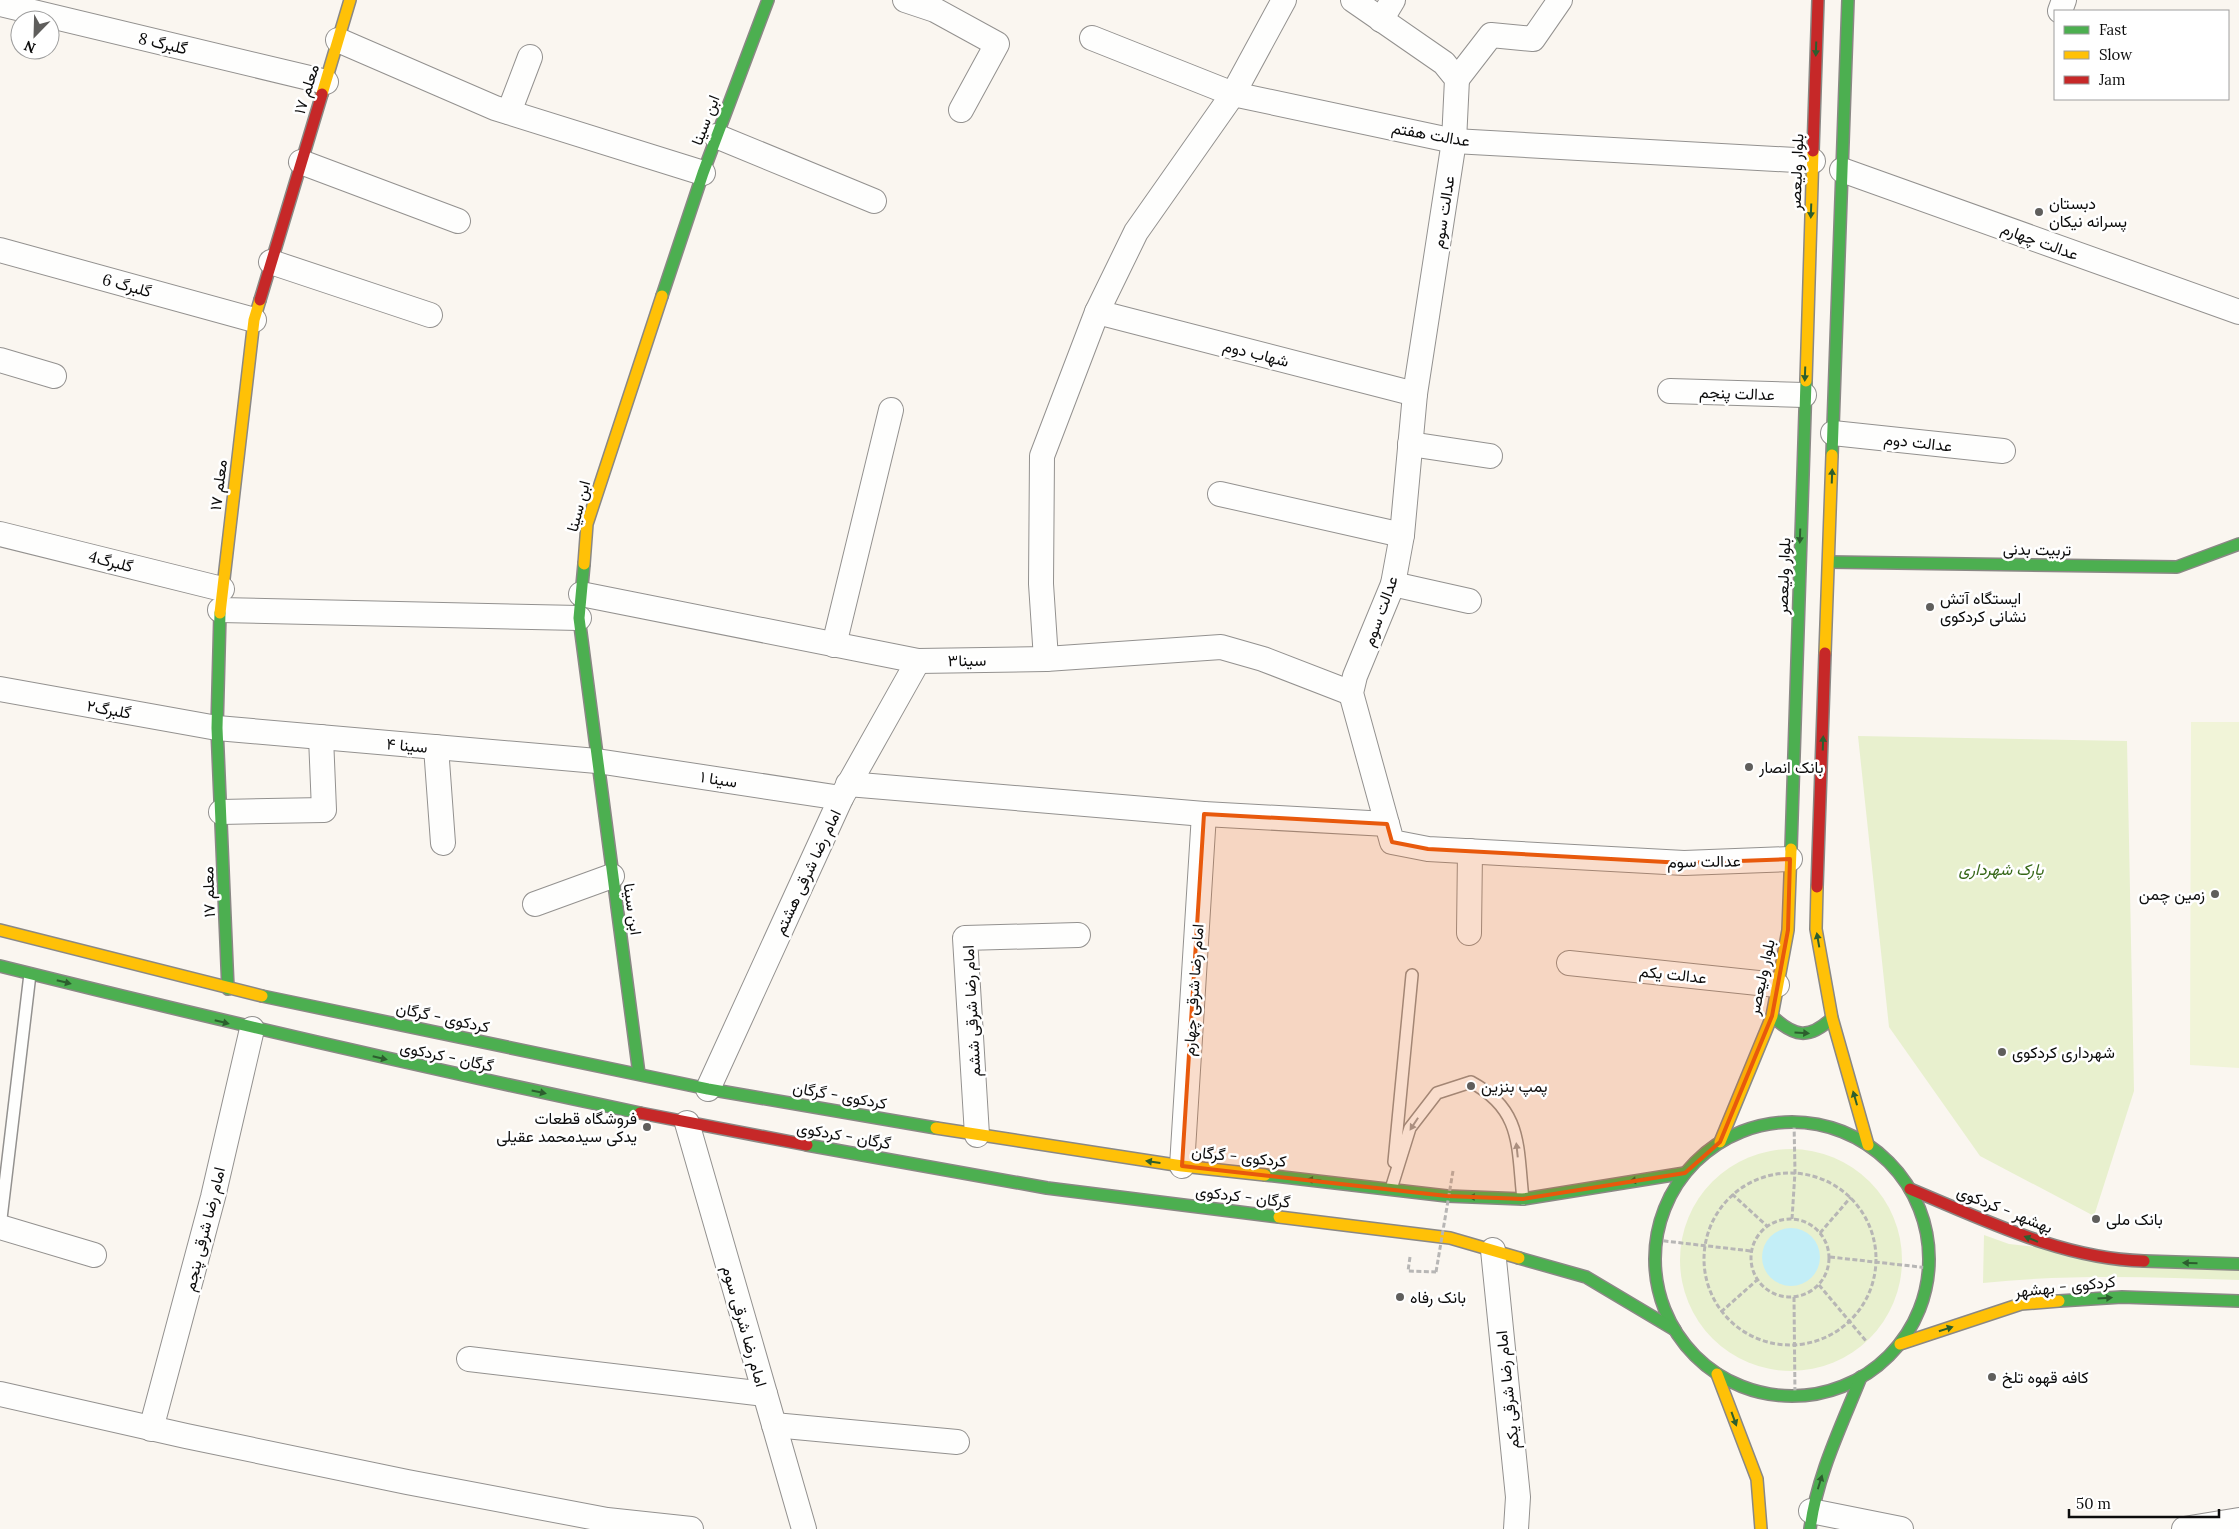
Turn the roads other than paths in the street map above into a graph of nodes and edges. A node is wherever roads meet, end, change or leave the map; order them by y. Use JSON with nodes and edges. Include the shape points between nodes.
{"nodes":[{"id":1,"x":350,"y":0,"type":"edge"},
{"id":2,"x":768,"y":0,"type":"edge"},
{"id":3,"x":905,"y":0,"type":"edge"},
{"id":4,"x":1284,"y":0,"type":"edge"},
{"id":5,"x":1352,"y":0,"type":"edge"},
{"id":6,"x":1560,"y":0,"type":"edge"},
{"id":7,"x":1818,"y":0,"type":"edge"},
{"id":8,"x":1848,"y":0,"type":"edge"},
{"id":9,"x":0,"y":4,"type":"edge"},
{"id":10,"x":71,"y":10,"type":"edge"},
{"id":11,"x":1387,"y":10,"type":"edge"},
{"id":12,"x":1092,"y":38,"type":"dead end"},
{"id":13,"x":338,"y":40,"type":"junction"},
{"id":14,"x":530,"y":57,"type":"dead end"},
{"id":15,"x":1457,"y":79,"type":"junction"},
{"id":16,"x":326,"y":82,"type":"junction"},
{"id":17,"x":1233,"y":94,"type":"junction"},
{"id":18,"x":960,"y":110,"type":"dead end"},
{"id":19,"x":509,"y":112,"type":"junction"},
{"id":20,"x":716,"y":136,"type":"junction"},
{"id":21,"x":1454,"y":141,"type":"junction"},
{"id":22,"x":1813,"y":161,"type":"junction"},
{"id":23,"x":301,"y":162,"type":"junction"},
{"id":24,"x":1842,"y":170,"type":"junction"},
{"id":25,"x":703,"y":172,"type":"junction"},
{"id":26,"x":874,"y":201,"type":"dead end"},
{"id":27,"x":458,"y":221,"type":"dead end"},
{"id":28,"x":0,"y":250,"type":"edge"},
{"id":29,"x":271,"y":262,"type":"junction"},
{"id":30,"x":1097,"y":312,"type":"junction"},
{"id":31,"x":2239,"y":312,"type":"edge"},
{"id":32,"x":430,"y":315,"type":"dead end"},
{"id":33,"x":254,"y":320,"type":"junction"},
{"id":34,"x":0,"y":360,"type":"edge"},
{"id":35,"x":54,"y":376,"type":"dead end"},
{"id":36,"x":1670,"y":391,"type":"dead end"},
{"id":37,"x":1415,"y":394,"type":"junction"},
{"id":38,"x":1804,"y":395,"type":"junction"},
{"id":39,"x":891,"y":410,"type":"dead end"},
{"id":40,"x":1833,"y":433,"type":"junction"},
{"id":41,"x":1410,"y":444,"type":"junction"},
{"id":42,"x":2003,"y":452,"type":"dead end"},
{"id":43,"x":1490,"y":456,"type":"dead end"},
{"id":44,"x":1220,"y":494,"type":"dead end"},
{"id":45,"x":0,"y":534,"type":"edge"},
{"id":46,"x":1402,"y":536,"type":"junction"},
{"id":47,"x":2239,"y":544,"type":"edge"},
{"id":48,"x":1829,"y":562,"type":"junction"},
{"id":49,"x":1393,"y":584,"type":"junction"},
{"id":50,"x":581,"y":594,"type":"junction"},
{"id":51,"x":221,"y":599,"type":"junction"},
{"id":52,"x":1469,"y":601,"type":"dead end"},
{"id":53,"x":579,"y":618,"type":"junction"},
{"id":54,"x":834,"y":645,"type":"junction"},
{"id":55,"x":1046,"y":659,"type":"junction"},
{"id":56,"x":918,"y":661,"type":"junction"},
{"id":57,"x":0,"y":689,"type":"edge"},
{"id":58,"x":1351,"y":693,"type":"junction"},
{"id":59,"x":217,"y":728,"type":"junction"},
{"id":60,"x":321,"y":737,"type":"junction"},
{"id":61,"x":436,"y":747,"type":"junction"},
{"id":62,"x":597,"y":761,"type":"junction"},
{"id":63,"x":844,"y":791,"type":"junction"},
{"id":64,"x":221,"y":812,"type":"junction"},
{"id":65,"x":1204,"y":814,"type":"junction"},
{"id":66,"x":1387,"y":824,"type":"junction"},
{"id":67,"x":443,"y":843,"type":"dead end"},
{"id":68,"x":1470,"y":851,"type":"junction"},
{"id":69,"x":1790,"y":859,"type":"junction"},
{"id":70,"x":612,"y":876,"type":"junction"},
{"id":71,"x":535,"y":904,"type":"dead end"},
{"id":72,"x":0,"y":930,"type":"edge"},
{"id":73,"x":1469,"y":933,"type":"dead end"},
{"id":74,"x":1078,"y":935,"type":"dead end"},
{"id":75,"x":1569,"y":963,"type":"dead end"},
{"id":76,"x":0,"y":966,"type":"edge"},
{"id":77,"x":30,"y":974,"type":"junction"},
{"id":78,"x":1412,"y":975,"type":"dead end"},
{"id":79,"x":1777,"y":985,"type":"junction"},
{"id":80,"x":228,"y":989,"type":"junction"},
{"id":81,"x":1772,"y":1016,"type":"junction"},
{"id":82,"x":1832,"y":1018,"type":"junction"},
{"id":83,"x":252,"y":1029,"type":"junction"},
{"id":84,"x":639,"y":1074,"type":"junction"},
{"id":85,"x":708,"y":1089,"type":"junction"},
{"id":86,"x":687,"y":1122,"type":"junction"},
{"id":87,"x":977,"y":1135,"type":"junction"},
{"id":88,"x":1720,"y":1142,"type":"junction"},
{"id":89,"x":1868,"y":1145,"type":"junction"},
{"id":90,"x":1182,"y":1166,"type":"junction"},
{"id":91,"x":1685,"y":1173,"type":"junction"},
{"id":92,"x":1392,"y":1188,"type":"junction"},
{"id":93,"x":1910,"y":1189,"type":"junction"},
{"id":94,"x":1522,"y":1199,"type":"junction"},
{"id":95,"x":0,"y":1227,"type":"edge"},
{"id":96,"x":1493,"y":1250,"type":"junction"},
{"id":97,"x":94,"y":1255,"type":"dead end"},
{"id":98,"x":2239,"y":1264,"type":"edge"},
{"id":99,"x":2239,"y":1301,"type":"edge"},
{"id":100,"x":1675,"y":1330,"type":"junction"},
{"id":101,"x":1900,"y":1344,"type":"junction"},
{"id":102,"x":468,"y":1359,"type":"dead end"},
{"id":103,"x":1717,"y":1374,"type":"junction"},
{"id":104,"x":1861,"y":1377,"type":"junction"},
{"id":105,"x":0,"y":1394,"type":"edge"},
{"id":106,"x":765,"y":1394,"type":"junction"},
{"id":107,"x":774,"y":1425,"type":"junction"},
{"id":108,"x":151,"y":1428,"type":"junction"},
{"id":109,"x":957,"y":1442,"type":"dead end"},
{"id":110,"x":1811,"y":1520,"type":"edge"},
{"id":111,"x":2239,"y":1520,"type":"edge"},
{"id":112,"x":691,"y":1529,"type":"edge"},
{"id":113,"x":804,"y":1529,"type":"edge"},
{"id":114,"x":1516,"y":1529,"type":"edge"},
{"id":115,"x":1761,"y":1529,"type":"edge"},
{"id":116,"x":1901,"y":1529,"type":"edge"},
{"id":117,"x":2184,"y":1529,"type":"edge"}],
"edges":[{"from":1,"to":13,"type":"main road","name":"معلم ۱۷"},
{"from":2,"to":20,"type":"main road","name":"ابن سینا"},
{"from":3,"to":18,"type":"street","via":[[935,10],[997,44]]},
{"from":4,"to":17,"type":"street"},
{"from":5,"to":11,"type":"street"},
{"from":6,"to":15,"type":"street","via":[[1533,39],[1491,35]]},
{"from":7,"to":22,"type":"main road","name":"بلوار ولیعصر","one_way":true},
{"from":8,"to":24,"type":"main road"},
{"from":9,"to":10,"type":"street","name":"گلبرگ 8"},
{"from":10,"to":16,"type":"street","name":"گلبرگ 8"},
{"from":11,"to":15,"type":"street"},
{"from":12,"to":17,"type":"street","name":"عدالت هفتم"},
{"from":13,"to":16,"type":"main road","name":"معلم ۱۷"},
{"from":13,"to":19,"type":"street"},
{"from":14,"to":19,"type":"street"},
{"from":15,"to":21,"type":"street","name":"عدالت سوم"},
{"from":16,"to":23,"type":"main road","name":"معلم ۱۷"},
{"from":17,"to":21,"type":"street","name":"عدالت هفتم"},
{"from":17,"to":30,"type":"street","via":[[1136,232]]},
{"from":19,"to":25,"type":"street"},
{"from":20,"to":25,"type":"main road","name":"ابن سینا"},
{"from":20,"to":26,"type":"street"},
{"from":21,"to":22,"type":"street","name":"عدالت هفتم"},
{"from":21,"to":37,"type":"street","name":"عدالت سوم"},
{"from":22,"to":38,"type":"main road","name":"بلوار ولیعصر","one_way":true},
{"from":23,"to":27,"type":"street"},
{"from":23,"to":29,"type":"main road","name":"معلم ۱۷"},
{"from":24,"to":31,"type":"street","name":"عدالت چهارم"},
{"from":24,"to":40,"type":"main road"},
{"from":25,"to":50,"type":"main road","name":"ابن سینا","via":[[587,524]]},
{"from":28,"to":33,"type":"street","name":"گلبرگ 6"},
{"from":29,"to":32,"type":"street"},
{"from":29,"to":33,"type":"main road","name":"معلم ۱۷"},
{"from":30,"to":37,"type":"street","name":"شهاب دوم"},
{"from":30,"to":55,"type":"street","via":[[1042,456],[1041,584]]},
{"from":33,"to":51,"type":"main road","name":"معلم ۱۷"},
{"from":34,"to":35,"type":"street"},
{"from":36,"to":38,"type":"street","name":"عدالت پنجم"},
{"from":37,"to":41,"type":"street","name":"عدالت سوم"},
{"from":38,"to":69,"type":"main road","name":"بلوار ولیعصر","one_way":true},
{"from":39,"to":54,"type":"street"},
{"from":40,"to":42,"type":"street","name":"عدالت دوم"},
{"from":48,"to":40,"type":"main road","one_way":true},
{"from":41,"to":43,"type":"street"},
{"from":41,"to":46,"type":"street","name":"عدالت سوم"},
{"from":44,"to":46,"type":"street"},
{"from":45,"to":51,"type":"street","name":"گلبرگ4"},
{"from":46,"to":49,"type":"street","name":"عدالت سوم"},
{"from":47,"to":48,"type":"main road","name":"تربیت بدنی","via":[[2177,567]]},
{"from":82,"to":48,"type":"main road","one_way":true,"via":[[1816,929]]},
{"from":49,"to":52,"type":"street"},
{"from":49,"to":58,"type":"street","name":"عدالت سوم"},
{"from":50,"to":53,"type":"main road","name":"ابن سینا"},
{"from":50,"to":54,"type":"street","name":"سینا۳"},
{"from":51,"to":53,"type":"street","name":"گلبرگ4"},
{"from":51,"to":59,"type":"main road","name":"معلم ۱۷"},
{"from":53,"to":62,"type":"main road","name":"ابن سینا"},
{"from":54,"to":56,"type":"street","name":"سینا۳"},
{"from":55,"to":56,"type":"street","name":"سینا۳"},
{"from":55,"to":58,"type":"street","name":"سینا۳","via":[[1221,647],[1263,659]]},
{"from":56,"to":63,"type":"street","name":"امام رضا شرقی هشتم"},
{"from":57,"to":59,"type":"street","name":"گلبرگ۲"},
{"from":58,"to":66,"type":"street","name":"عدالت سوم"},
{"from":59,"to":60,"type":"street","name":"سینا ۴"},
{"from":59,"to":64,"type":"main road","name":"معلم ۱۷"},
{"from":60,"to":61,"type":"street","name":"سینا ۴"},
{"from":60,"to":64,"type":"street","via":[[324,810]]},
{"from":61,"to":62,"type":"street","name":"سینا ۴"},
{"from":61,"to":67,"type":"street"},
{"from":62,"to":63,"type":"street","name":"سینا ۱"},
{"from":62,"to":70,"type":"main road","name":"ابن سینا"},
{"from":63,"to":65,"type":"street","name":"سینا ۱"},
{"from":63,"to":85,"type":"street","name":"امام رضا شرقی هشتم"},
{"from":64,"to":80,"type":"main road","name":"معلم ۱۷"},
{"from":65,"to":66,"type":"street","name":"سینا ۱"},
{"from":65,"to":90,"type":"street","name":"امام رضا شرقی چهارم"},
{"from":66,"to":68,"type":"street","name":"عدالت سوم","via":[[1392,842],[1428,849]]},
{"from":68,"to":69,"type":"street","name":"عدالت سوم","via":[[1684,863]]},
{"from":68,"to":73,"type":"street"},
{"from":69,"to":79,"type":"main road","name":"بلوار ولیعصر","via":[[1788,930]]},
{"from":70,"to":71,"type":"street"},
{"from":70,"to":84,"type":"main road","name":"ابن سینا"},
{"from":72,"to":80,"type":"main road","name":"کردکوی - گرگان"},
{"from":74,"to":87,"type":"street","name":"امام رضا شرقی ششم","via":[[966,938]]},
{"from":75,"to":79,"type":"street","name":"عدالت یکم"},
{"from":76,"to":77,"type":"main road","name":"گرگان - کردکوی"},
{"from":77,"to":83,"type":"main road","name":"گرگان - کردکوی","one_way":true},
{"from":77,"to":95,"type":"lane"},
{"from":78,"to":92,"type":"lane"},
{"from":79,"to":81,"type":"main road","name":"بلوار ولیعصر"},
{"from":80,"to":84,"type":"main road","name":"کردکوی - گرگان"},
{"from":81,"to":82,"type":"main road","one_way":true,"via":[[1790,1032],[1802,1034],[1814,1033]]},
{"from":81,"to":88,"type":"main road","name":"بلوار ولیعصر"},
{"from":89,"to":82,"type":"main road","one_way":true},
{"from":83,"to":86,"type":"main road","name":"گرگان - کردکوی","one_way":true},
{"from":83,"to":108,"type":"street","name":"امام رضا شرقی پنجم","via":[[213,1197]]},
{"from":84,"to":85,"type":"main road","name":"کردکوی - گرگان"},
{"from":85,"to":87,"type":"main road","name":"کردکوی - گرگان"},
{"from":86,"to":96,"type":"main road","name":"گرگان - کردکوی","via":[[1046,1188],[1450,1238]]},
{"from":86,"to":106,"type":"street","name":"امام رضا شرقی سوم"},
{"from":90,"to":87,"type":"main road","name":"کردکوی - گرگان","one_way":true},
{"from":88,"to":89,"type":"main road","via":[[1768,1124],[1794,1122],[1837,1130]]},
{"from":88,"to":91,"type":"main road"},
{"from":89,"to":93,"type":"main road","via":[[1889,1163]]},
{"from":92,"to":90,"type":"main road","name":"کردکوی - گرگان","one_way":true},
{"from":91,"to":94,"type":"main road","name":"کردکوی - گرگان","one_way":true},
{"from":91,"to":100,"type":"main road","via":[[1671,1193],[1656,1240],[1658,1287],[1664,1309]]},
{"from":94,"to":92,"type":"main road","name":"کردکوی - گرگان","one_way":true,"via":[[1447,1196]]},
{"from":94,"to":92,"type":"lane","one_way":true,"via":[[1515,1129],[1500,1102],[1471,1082],[1437,1093],[1410,1128]]},
{"from":98,"to":93,"type":"main road","name":"بهشهر - کردکوی","one_way":true,"via":[[2128,1261],[2044,1244]]},
{"from":93,"to":101,"type":"main road","via":[[1924,1222],[1929,1268],[1915,1320]]},
{"from":95,"to":97,"type":"street"},
{"from":96,"to":100,"type":"main road","name":"گرگان - کردکوی","via":[[1586,1277]]},
{"from":96,"to":114,"type":"street","name":"امام رضا شرقی یکم","via":[[1518,1498]]},
{"from":101,"to":99,"type":"main road","name":"کردکوی - بهشهر","one_way":true,"via":[[2021,1304],[2122,1297]]},
{"from":100,"to":103,"type":"main road","via":[[1701,1361]]},
{"from":101,"to":104,"type":"main road"},
{"from":102,"to":106,"type":"street"},
{"from":103,"to":104,"type":"main road","via":[[1768,1394],[1795,1396],[1826,1391]]},
{"from":103,"to":115,"type":"main road","one_way":true,"via":[[1757,1479]]},
{"from":110,"to":104,"type":"main road","one_way":true,"via":[[1823,1472]]},
{"from":105,"to":108,"type":"street"},
{"from":106,"to":107,"type":"street","name":"امام رضا شرقی سوم"},
{"from":107,"to":109,"type":"street"},
{"from":107,"to":113,"type":"street","name":"امام رضا شرقی سوم"},
{"from":108,"to":112,"type":"street","via":[[597,1518]]},
{"from":110,"to":116,"type":"street"},
{"from":111,"to":117,"type":"street"}]}
